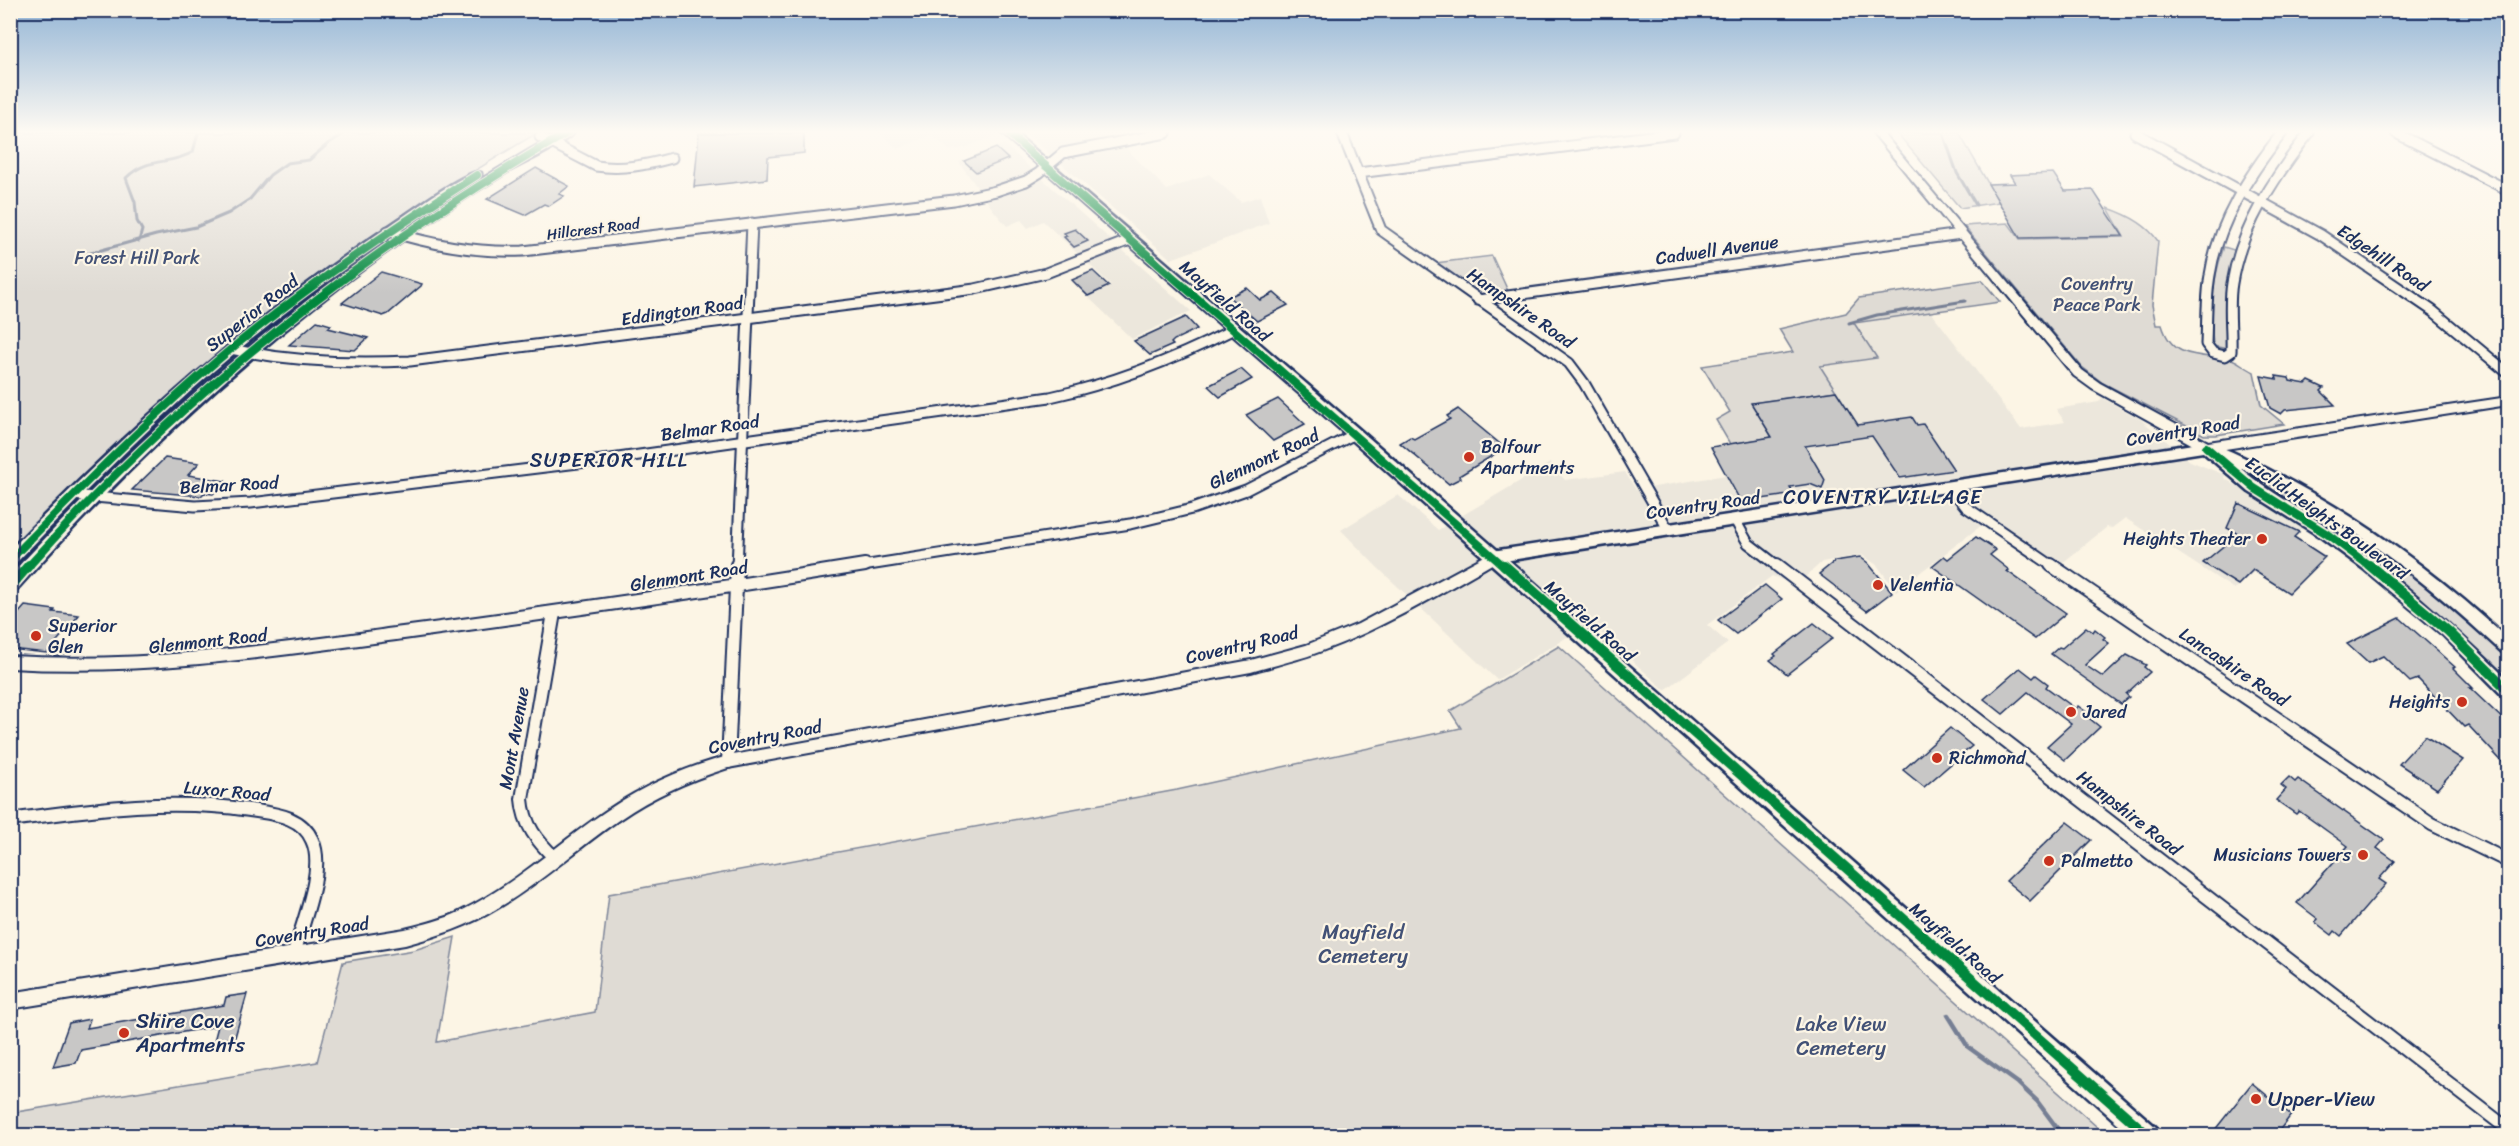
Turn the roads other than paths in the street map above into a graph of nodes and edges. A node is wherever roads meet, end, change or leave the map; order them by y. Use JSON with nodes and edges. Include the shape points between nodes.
{"nodes":[{"id":1,"x":462,"y":186,"type":"edge"},
{"id":2,"x":474,"y":186,"type":"edge"},
{"id":3,"x":1008,"y":186,"type":"edge"},
{"id":4,"x":1070,"y":186,"type":"edge"},
{"id":5,"x":1363,"y":186,"type":"edge"},
{"id":6,"x":1922,"y":186,"type":"edge"},
{"id":7,"x":2234,"y":186,"type":"edge"},
{"id":8,"x":2244,"y":186,"type":"edge"},
{"id":9,"x":2271,"y":186,"type":"edge"},
{"id":10,"x":2241,"y":190,"type":"junction"},
{"id":11,"x":2263,"y":202,"type":"junction"},
{"id":12,"x":752,"y":223,"type":"junction"},
{"id":13,"x":388,"y":231,"type":"junction"},
{"id":14,"x":1961,"y":234,"type":"junction"},
{"id":15,"x":402,"y":236,"type":"junction"},
{"id":16,"x":1130,"y":240,"type":"junction"},
{"id":17,"x":1478,"y":300,"type":"junction"},
{"id":18,"x":746,"y":319,"type":"junction"},
{"id":19,"x":1232,"y":330,"type":"junction"},
{"id":20,"x":231,"y":349,"type":"junction"},
{"id":21,"x":249,"y":353,"type":"junction"},
{"id":22,"x":2508,"y":373,"type":"edge"},
{"id":23,"x":2508,"y":401,"type":"edge"},
{"id":24,"x":1355,"y":434,"type":"junction"},
{"id":25,"x":742,"y":440,"type":"junction"},
{"id":26,"x":2206,"y":447,"type":"junction"},
{"id":27,"x":1950,"y":487,"type":"junction"},
{"id":28,"x":72,"y":495,"type":"junction"},
{"id":29,"x":93,"y":497,"type":"junction"},
{"id":30,"x":1735,"y":520,"type":"junction"},
{"id":31,"x":1668,"y":529,"type":"junction"},
{"id":32,"x":1492,"y":557,"type":"junction"},
{"id":33,"x":10,"y":560,"type":"edge"},
{"id":34,"x":734,"y":585,"type":"junction"},
{"id":35,"x":10,"y":586,"type":"edge"},
{"id":36,"x":554,"y":613,"type":"junction"},
{"id":37,"x":2508,"y":648,"type":"edge"},
{"id":38,"x":10,"y":662,"type":"edge"},
{"id":39,"x":2508,"y":690,"type":"edge"},
{"id":40,"x":728,"y":762,"type":"junction"},
{"id":41,"x":10,"y":820,"type":"edge"},
{"id":42,"x":555,"y":858,"type":"junction"},
{"id":43,"x":2508,"y":861,"type":"edge"},
{"id":44,"x":294,"y":954,"type":"junction"},
{"id":45,"x":10,"y":1001,"type":"edge"},
{"id":46,"x":2508,"y":1129,"type":"edge"},
{"id":47,"x":2149,"y":1136,"type":"edge"}],
"edges":[{"from":1,"to":13,"type":"main road","name":"Superior Road"},
{"from":2,"to":15,"type":"main road","name":"Superior Road"},
{"from":3,"to":12,"type":"street","name":"Hillcrest Road","via":[[970,197]]},
{"from":4,"to":16,"type":"main road","name":"Mayfield Road"},
{"from":5,"to":17,"type":"street","name":"Hampshire Road","via":[[1381,230]]},
{"from":6,"to":14,"type":"street","name":"Euclid Heights Boulevard"},
{"from":7,"to":10,"type":"street","name":"Edgehill Road"},
{"from":8,"to":10,"type":"street"},
{"from":9,"to":11,"type":"street"},
{"from":10,"to":11,"type":"street","name":"Edgehill Road"},
{"from":10,"to":11,"type":"street","via":[[2210,274],[2206,344],[2214,354],[2225,356],[2231,352],[2232,283]]},
{"from":11,"to":22,"type":"street","name":"Edgehill Road","via":[[2433,311]]},
{"from":12,"to":15,"type":"street","name":"Hillcrest Road","via":[[501,253],[456,250]]},
{"from":12,"to":18,"type":"street"},
{"from":13,"to":15,"type":"street","name":"Hillcrest Road"},
{"from":13,"to":20,"type":"main road","name":"Superior Road"},
{"from":14,"to":17,"type":"street","name":"Cadwell Avenue"},
{"from":14,"to":26,"type":"street","name":"Euclid Heights Boulevard","via":[[2078,373]]},
{"from":15,"to":21,"type":"main road","name":"Superior Road"},
{"from":16,"to":18,"type":"street","name":"Eddington Road","via":[[1064,267],[1000,284]]},
{"from":16,"to":19,"type":"main road","name":"Mayfield Road"},
{"from":17,"to":31,"type":"street","name":"Hampshire Road","via":[[1577,372]]},
{"from":18,"to":21,"type":"street","name":"Eddington Road","via":[[410,362],[307,362]]},
{"from":18,"to":25,"type":"street"},
{"from":19,"to":24,"type":"main road","name":"Mayfield Road"},
{"from":19,"to":25,"type":"street","name":"Belmar Road","via":[[1156,368],[1081,391]]},
{"from":20,"to":21,"type":"street","name":"Eddington Road"},
{"from":20,"to":28,"type":"main road","name":"Superior Road"},
{"from":21,"to":29,"type":"main road","name":"Superior Road"},
{"from":23,"to":26,"type":"street","name":"Coventry Road"},
{"from":24,"to":32,"type":"main road","name":"Mayfield Road"},
{"from":24,"to":34,"type":"street","name":"Glenmont Road","via":[[1246,490],[1192,509],[1130,524]]},
{"from":25,"to":29,"type":"street","name":"Belmar Road","via":[[251,503],[195,506]]},
{"from":25,"to":34,"type":"street"},
{"from":26,"to":27,"type":"main road","name":"Coventry Road"},
{"from":26,"to":37,"type":"main road","name":"Euclid Heights Boulevard","via":[[2268,474],[2349,520],[2412,565]]},
{"from":26,"to":39,"type":"main road","name":"Euclid Heights Boulevard","via":[[2254,488],[2370,566],[2448,631]]},
{"from":27,"to":30,"type":"main road","name":"Coventry Road"},
{"from":27,"to":43,"type":"street","name":"Lancashire Road","via":[[1981,518],[2432,824]]},
{"from":28,"to":29,"type":"street","name":"Belmar Road"},
{"from":28,"to":33,"type":"main road","name":"Superior Road"},
{"from":29,"to":35,"type":"main road","name":"Superior Road"},
{"from":30,"to":31,"type":"main road","name":"Coventry Road"},
{"from":30,"to":46,"type":"street","name":"Hampshire Road","via":[[1748,543]]},
{"from":31,"to":32,"type":"main road","name":"Coventry Road"},
{"from":32,"to":40,"type":"street","name":"Coventry Road","via":[[1382,618],[1286,657]]},
{"from":32,"to":47,"type":"main road","name":"Mayfield Road"},
{"from":34,"to":36,"type":"street","name":"Glenmont Road"},
{"from":34,"to":40,"type":"street"},
{"from":36,"to":38,"type":"street","name":"Glenmont Road","via":[[162,663],[74,666]]},
{"from":36,"to":42,"type":"street","name":"Mont Avenue","via":[[522,799],[525,822]]},
{"from":40,"to":42,"type":"street","name":"Coventry Road","via":[[672,781],[645,795]]},
{"from":41,"to":44,"type":"street","name":"Luxor Road","via":[[126,805],[166,804],[214,805],[283,815],[302,825],[317,855],[317,870]]},
{"from":42,"to":44,"type":"street","name":"Coventry Road","via":[[503,898],[444,927]]},
{"from":44,"to":45,"type":"street","name":"Coventry Road"}]}
